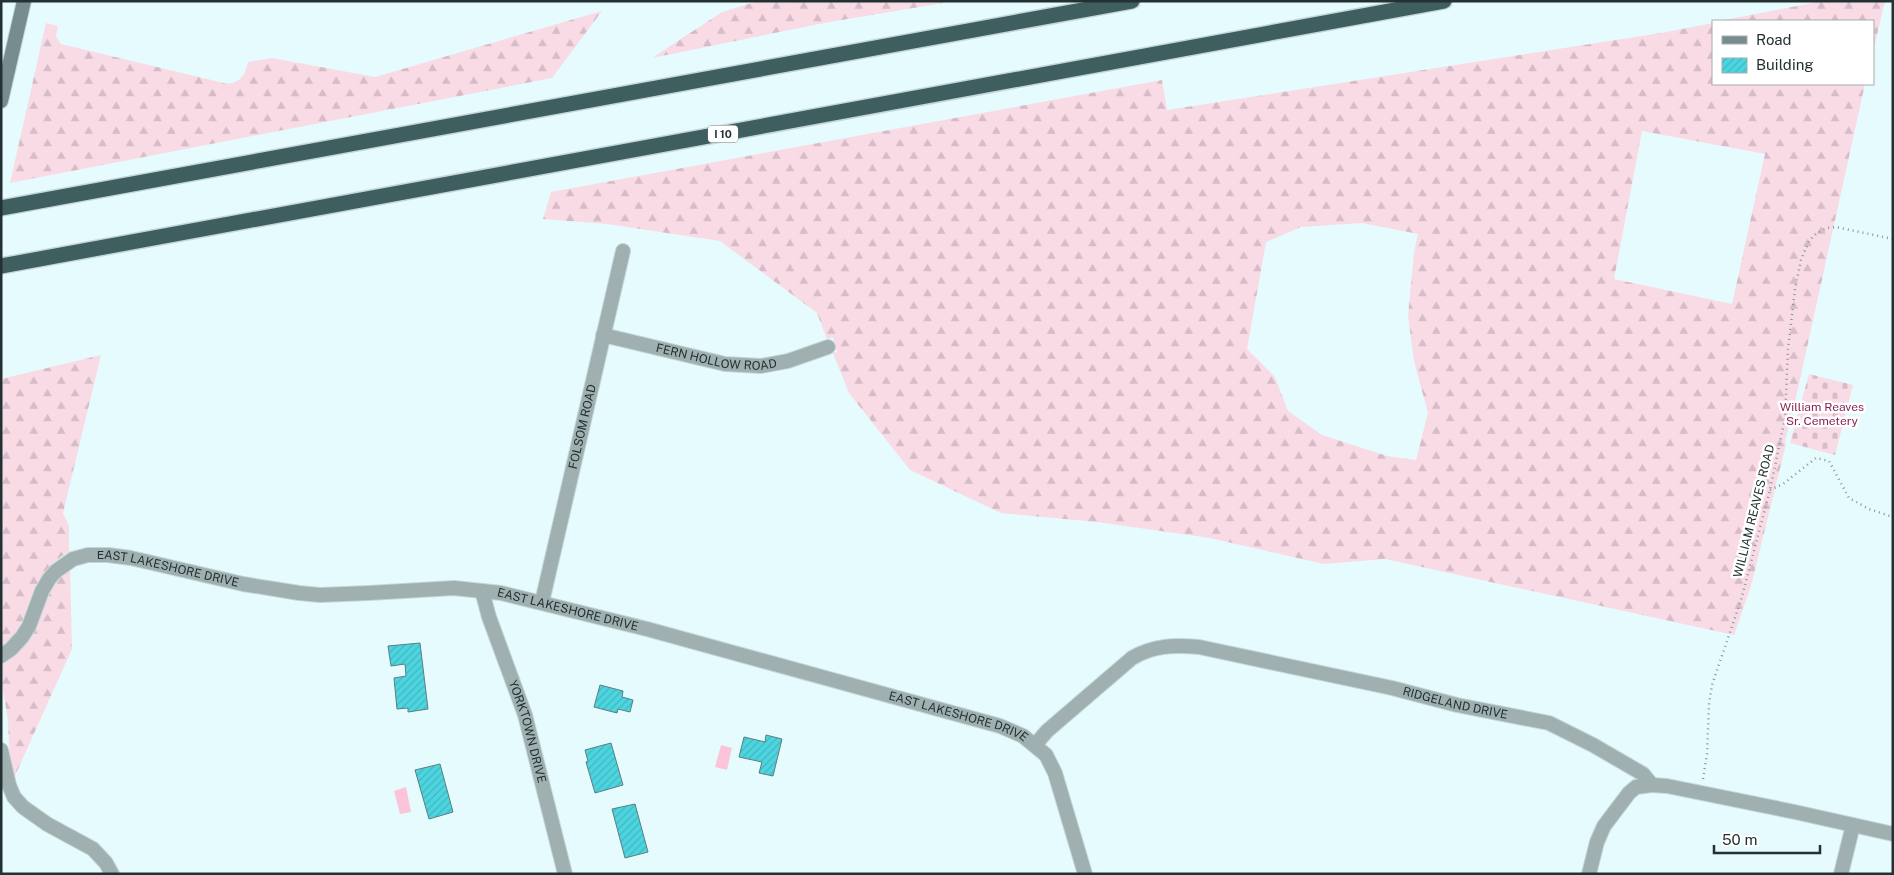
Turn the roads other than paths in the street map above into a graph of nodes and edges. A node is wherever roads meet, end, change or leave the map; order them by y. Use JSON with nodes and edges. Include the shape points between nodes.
{"nodes":[{"id":1,"x":24,"y":1,"type":"edge"},
{"id":2,"x":1132,"y":1,"type":"edge"},
{"id":3,"x":1444,"y":1,"type":"edge"},
{"id":4,"x":1,"y":101,"type":"edge"},
{"id":5,"x":1,"y":208,"type":"edge"},
{"id":6,"x":623,"y":251,"type":"dead end"},
{"id":7,"x":1,"y":266,"type":"edge"},
{"id":8,"x":603,"y":335,"type":"junction"},
{"id":9,"x":828,"y":347,"type":"dead end"},
{"id":10,"x":482,"y":591,"type":"junction"},
{"id":11,"x":542,"y":602,"type":"junction"},
{"id":12,"x":1,"y":656,"type":"edge"},
{"id":13,"x":1035,"y":745,"type":"junction"},
{"id":14,"x":1,"y":750,"type":"edge"},
{"id":15,"x":1652,"y":785,"type":"junction"},
{"id":16,"x":1853,"y":825,"type":"junction"},
{"id":17,"x":1893,"y":834,"type":"edge"},
{"id":18,"x":112,"y":874,"type":"edge"},
{"id":19,"x":565,"y":874,"type":"edge"},
{"id":20,"x":1085,"y":874,"type":"edge"},
{"id":21,"x":1589,"y":874,"type":"edge"},
{"id":22,"x":1842,"y":874,"type":"edge"}],
"edges":[{"from":1,"to":4,"type":"main road"},
{"from":2,"to":5,"type":"highway"},
{"from":3,"to":7,"type":"highway","number":"I 10"},
{"from":6,"to":8,"type":"street","name":"FOLSOM ROAD"},
{"from":8,"to":9,"type":"street","name":"FERN HOLLOW ROAD","via":[[725,364],[761,366],[788,361]]},
{"from":8,"to":11,"type":"street","name":"FOLSOM ROAD"},
{"from":10,"to":11,"type":"street","name":"EAST LAKESHORE DRIVE"},
{"from":10,"to":12,"type":"street","name":"EAST LAKESHORE DRIVE","via":[[454,588],[320,595],[243,584],[131,558],[88,555],[73,559],[52,575],[42,591],[29,626],[11,649]]},
{"from":10,"to":19,"type":"street","name":"YORKTOWN DRIVE","via":[[525,715]]},
{"from":11,"to":13,"type":"street","name":"EAST LAKESHORE DRIVE","via":[[1000,726]]},
{"from":13,"to":15,"type":"street","name":"RIDGELAND DRIVE","via":[[1132,658],[1157,647],[1172,645],[1251,657],[1549,723],[1643,774]]},
{"from":13,"to":20,"type":"street","name":"EAST LAKESHORE DRIVE","via":[[1046,755],[1055,773]]},
{"from":14,"to":18,"type":"street","via":[[14,797],[47,824],[93,849]]},
{"from":15,"to":16,"type":"street"},
{"from":15,"to":21,"type":"street","via":[[1636,787],[1604,826]]},
{"from":16,"to":17,"type":"street"},
{"from":16,"to":22,"type":"street"}]}
